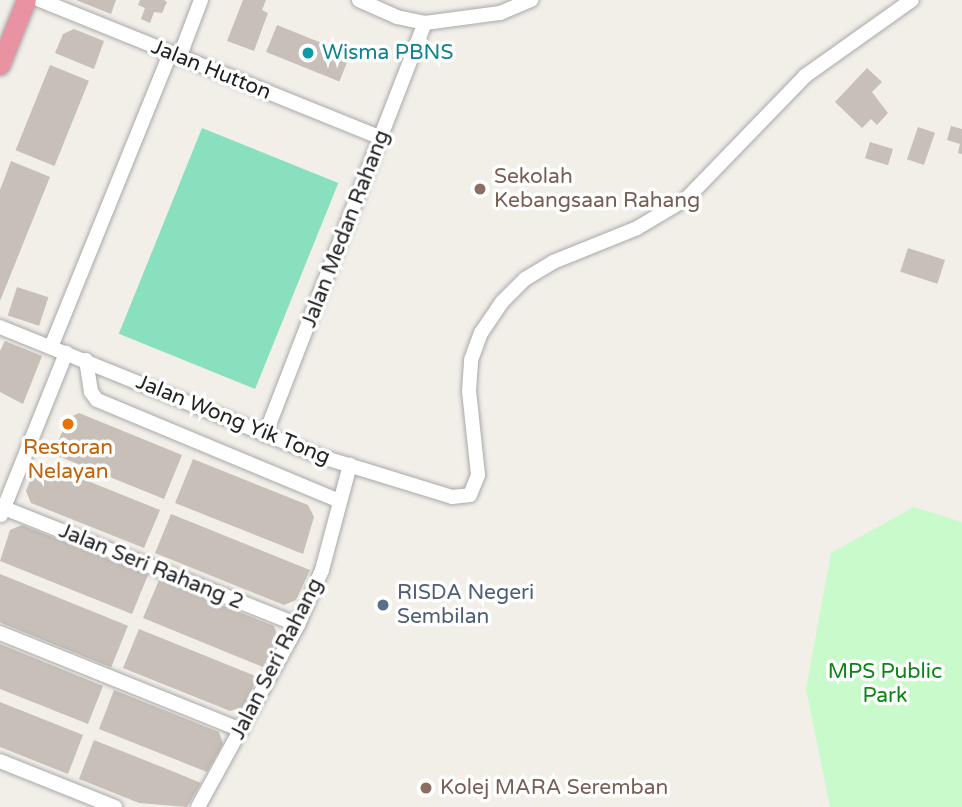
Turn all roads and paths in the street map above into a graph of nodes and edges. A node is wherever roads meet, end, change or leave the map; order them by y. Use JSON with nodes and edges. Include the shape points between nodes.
{"nodes":[{"id":1,"x":26,"y":0,"type":"edge"},
{"id":2,"x":40,"y":0,"type":"edge"},
{"id":3,"x":201,"y":0,"type":"edge"},
{"id":4,"x":359,"y":0,"type":"edge"},
{"id":5,"x":531,"y":0,"type":"edge"},
{"id":6,"x":912,"y":0,"type":"edge"},
{"id":7,"x":425,"y":23,"type":"junction"},
{"id":8,"x":174,"y":56,"type":"junction"},
{"id":9,"x":0,"y":65,"type":"edge"},
{"id":10,"x":382,"y":138,"type":"junction"},
{"id":11,"x":0,"y":327,"type":"edge"},
{"id":12,"x":51,"y":346,"type":"junction"},
{"id":13,"x":66,"y":352,"type":"junction"},
{"id":14,"x":86,"y":360,"type":"junction"},
{"id":15,"x":265,"y":435,"type":"junction"},
{"id":16,"x":350,"y":465,"type":"junction"},
{"id":17,"x":338,"y":500,"type":"junction"},
{"id":18,"x":2,"y":512,"type":"edge"},
{"id":19,"x":298,"y":625,"type":"junction"},
{"id":20,"x":0,"y":633,"type":"edge"},
{"id":21,"x":241,"y":730,"type":"junction"},
{"id":22,"x":0,"y":761,"type":"edge"},
{"id":23,"x":115,"y":807,"type":"edge"},
{"id":24,"x":198,"y":807,"type":"edge"}],
"edges":[{"from":1,"to":9,"type":"highway"},
{"from":2,"to":8,"type":"street","name":"Jalan Hutton"},
{"from":3,"to":8,"type":"street"},
{"from":4,"to":7,"type":"street","via":[[397,17]]},
{"from":5,"to":7,"type":"street","via":[[500,13]]},
{"from":6,"to":16,"type":"street","name":"Jalan Wong Yik Tong","via":[[805,76],[686,199],[649,222],[553,262],[525,279],[502,302],[481,333],[471,360],[469,391],[478,475],[470,495],[452,497]]},
{"from":7,"to":10,"type":"street","name":"Jalan Medan Rahang"},
{"from":8,"to":10,"type":"street","name":"Jalan Hutton"},
{"from":8,"to":12,"type":"street"},
{"from":10,"to":15,"type":"street","name":"Jalan Medan Rahang"},
{"from":11,"to":12,"type":"street","name":"Jalan Wong Yik Tong"},
{"from":12,"to":13,"type":"street","name":"Jalan Wong Yik Tong"},
{"from":13,"to":14,"type":"street","name":"Jalan Wong Yik Tong"},
{"from":13,"to":18,"type":"street"},
{"from":14,"to":15,"type":"street","name":"Jalan Wong Yik Tong"},
{"from":14,"to":17,"type":"street","via":[[91,392],[97,400]]},
{"from":15,"to":16,"type":"street","name":"Jalan Wong Yik Tong"},
{"from":16,"to":17,"type":"street","name":"Jalan Seri Rahang"},
{"from":17,"to":19,"type":"street","name":"Jalan Seri Rahang","via":[[328,551]]},
{"from":18,"to":19,"type":"street","name":"Jalan Seri Rahang 2"},
{"from":19,"to":21,"type":"street","name":"Jalan Seri Rahang"},
{"from":20,"to":21,"type":"street"},
{"from":21,"to":24,"type":"street","name":"Jalan Seri Rahang"},
{"from":22,"to":23,"type":"street"}]}
